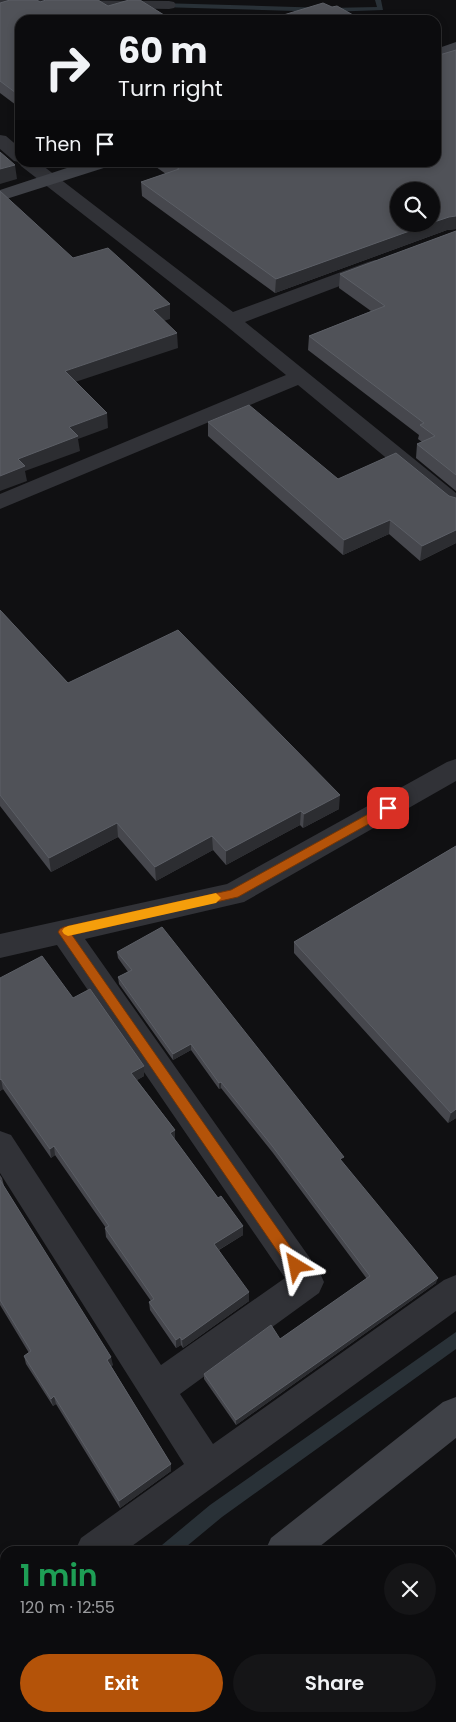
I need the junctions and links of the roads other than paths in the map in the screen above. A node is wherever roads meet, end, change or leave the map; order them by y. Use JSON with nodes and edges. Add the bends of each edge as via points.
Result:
{"nodes":[{"id":1,"x":2,"y":2,"type":"edge"},
{"id":2,"x":29,"y":2,"type":"junction"},
{"id":3,"x":136,"y":4,"type":"junction"},
{"id":4,"x":169,"y":5,"type":"dead end"},
{"id":5,"x":48,"y":15,"type":"edge"},
{"id":6,"x":153,"y":15,"type":"edge"},
{"id":7,"x":456,"y":47,"type":"edge"},
{"id":8,"x":441,"y":52,"type":"edge"},
{"id":9,"x":0,"y":140,"type":"edge"},
{"id":10,"x":15,"y":153,"type":"edge"},
{"id":11,"x":33,"y":167,"type":"edge"},
{"id":12,"x":89,"y":167,"type":"edge"},
{"id":13,"x":49,"y":180,"type":"junction"},
{"id":14,"x":0,"y":196,"type":"edge"},
{"id":15,"x":389,"y":260,"type":"edge"},
{"id":16,"x":231,"y":320,"type":"junction"},
{"id":17,"x":300,"y":377,"type":"junction"},
{"id":18,"x":447,"y":485,"type":"edge"},
{"id":19,"x":0,"y":502,"type":"edge"},
{"id":20,"x":456,"y":504,"type":"edge"},
{"id":21,"x":456,"y":769,"type":"edge"},
{"id":22,"x":64,"y":932,"type":"junction"},
{"id":23,"x":0,"y":946,"type":"edge"},
{"id":24,"x":0,"y":1145,"type":"edge"},
{"id":25,"x":456,"y":1291,"type":"edge"},
{"id":26,"x":157,"y":1389,"type":"junction"},
{"id":27,"x":456,"y":1415,"type":"edge"},
{"id":28,"x":209,"y":1470,"type":"junction"},
{"id":29,"x":101,"y":1546,"type":"edge"},
{"id":30,"x":290,"y":1546,"type":"edge"}],
"edges":[{"from":1,"to":2,"type":"street"},
{"from":2,"to":3,"type":"street"},
{"from":2,"to":5,"type":"street"},
{"from":3,"to":4,"type":"street"},
{"from":3,"to":6,"type":"street"},
{"from":7,"to":8,"type":"street"},
{"from":9,"to":10,"type":"street"},
{"from":11,"to":13,"type":"street"},
{"from":12,"to":13,"type":"street"},
{"from":13,"to":14,"type":"street"},
{"from":13,"to":16,"type":"street"},
{"from":15,"to":16,"type":"street"},
{"from":16,"to":17,"type":"street"},
{"from":17,"to":18,"type":"street"},
{"from":17,"to":19,"type":"street"},
{"from":18,"to":20,"type":"street"},
{"from":21,"to":22,"type":"street","via":[[234,894]]},
{"from":22,"to":23,"type":"street"},
{"from":22,"to":26,"type":"street","via":[[307,1282]]},
{"from":24,"to":26,"type":"street"},
{"from":25,"to":28,"type":"street"},
{"from":26,"to":28,"type":"street"},
{"from":27,"to":30,"type":"street"},
{"from":28,"to":29,"type":"street"}]}
